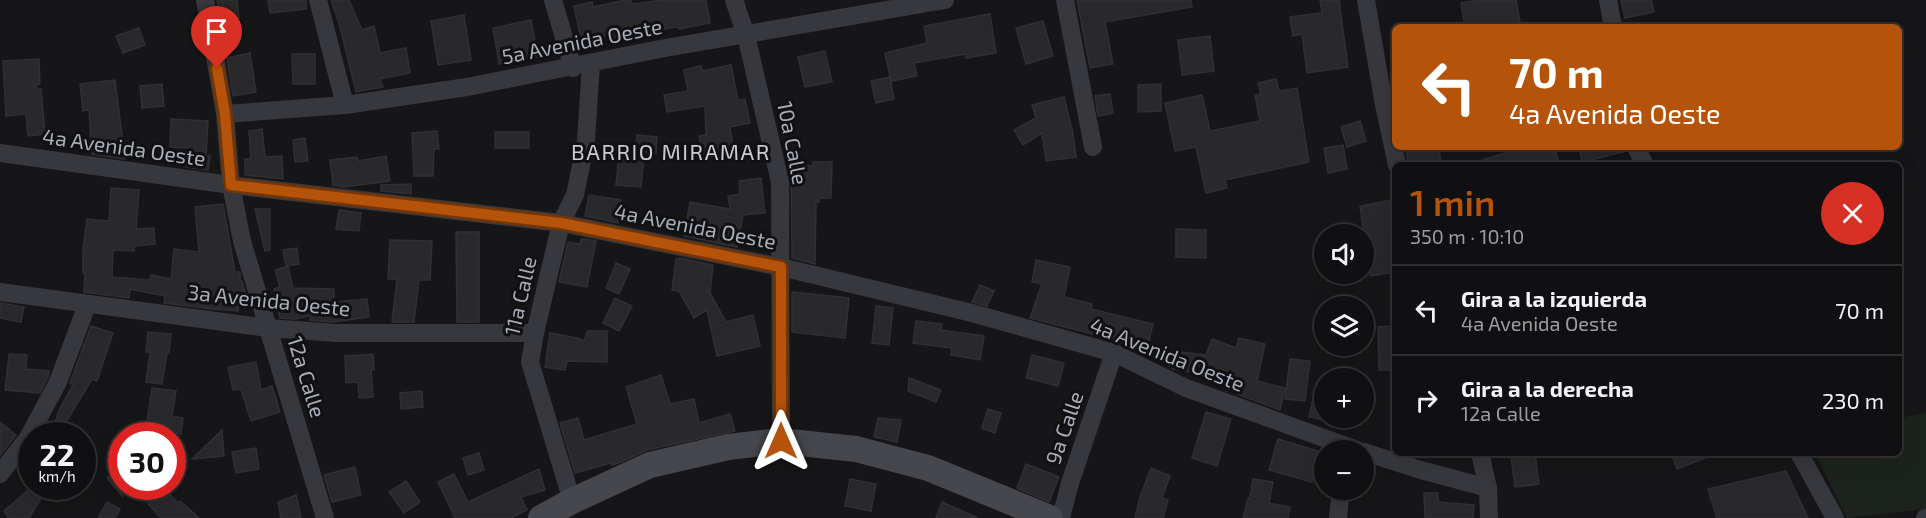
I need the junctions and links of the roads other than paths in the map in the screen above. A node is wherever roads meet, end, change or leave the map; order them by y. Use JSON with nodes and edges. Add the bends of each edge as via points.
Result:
{"nodes":[{"id":1,"x":205,"y":0,"type":"edge"},
{"id":2,"x":318,"y":0,"type":"edge"},
{"id":3,"x":553,"y":0,"type":"edge"},
{"id":4,"x":734,"y":0,"type":"edge"},
{"id":5,"x":945,"y":0,"type":"edge"},
{"id":6,"x":1065,"y":0,"type":"edge"},
{"id":7,"x":1366,"y":0,"type":"edge"},
{"id":8,"x":1608,"y":0,"type":"edge"},
{"id":9,"x":1612,"y":24,"type":"edge"},
{"id":10,"x":746,"y":35,"type":"junction"},
{"id":11,"x":591,"y":64,"type":"junction"},
{"id":12,"x":573,"y":68,"type":"junction"},
{"id":13,"x":345,"y":105,"type":"junction"},
{"id":14,"x":225,"y":114,"type":"junction"},
{"id":15,"x":1392,"y":142,"type":"edge"},
{"id":16,"x":1094,"y":147,"type":"dead end"},
{"id":17,"x":0,"y":153,"type":"edge"},
{"id":18,"x":231,"y":185,"type":"junction"},
{"id":19,"x":561,"y":223,"type":"junction"},
{"id":20,"x":781,"y":267,"type":"junction"},
{"id":21,"x":0,"y":292,"type":"edge"},
{"id":22,"x":87,"y":304,"type":"junction"},
{"id":23,"x":268,"y":328,"type":"junction"},
{"id":24,"x":535,"y":333,"type":"junction"},
{"id":25,"x":1114,"y":353,"type":"junction"},
{"id":26,"x":1324,"y":440,"type":"edge"},
{"id":27,"x":781,"y":441,"type":"junction"},
{"id":28,"x":1374,"y":455,"type":"edge"},
{"id":29,"x":1481,"y":456,"type":"edge"},
{"id":30,"x":1801,"y":456,"type":"edge"},
{"id":31,"x":0,"y":474,"type":"edge"},
{"id":32,"x":1488,"y":488,"type":"junction"},
{"id":33,"x":1340,"y":500,"type":"edge"},
{"id":34,"x":572,"y":501,"type":"junction"},
{"id":35,"x":325,"y":518,"type":"edge"},
{"id":36,"x":541,"y":518,"type":"edge"},
{"id":37,"x":1050,"y":518,"type":"edge"},
{"id":38,"x":1061,"y":518,"type":"edge"},
{"id":39,"x":1338,"y":518,"type":"edge"},
{"id":40,"x":1489,"y":518,"type":"edge"},
{"id":41,"x":1836,"y":518,"type":"edge"}],
"edges":[{"from":1,"to":14,"type":"street","name":"12a Calle"},
{"from":2,"to":13,"type":"street"},
{"from":3,"to":12,"type":"street"},
{"from":4,"to":10,"type":"street","name":"10a Calle"},
{"from":5,"to":10,"type":"street","name":"5a Avenida Oeste"},
{"from":6,"to":16,"type":"street"},
{"from":7,"to":15,"type":"street"},
{"from":8,"to":9,"type":"street"},
{"from":10,"to":11,"type":"street","name":"5a Avenida Oeste"},
{"from":10,"to":20,"type":"street","name":"10a Calle","via":[[780,182]]},
{"from":11,"to":12,"type":"street","name":"5a Avenida Oeste"},
{"from":11,"to":19,"type":"street","name":"11a Calle","via":[[586,141],[575,195]]},
{"from":12,"to":13,"type":"street","name":"5a Avenida Oeste"},
{"from":13,"to":14,"type":"street","name":"5a Avenida Oeste"},
{"from":14,"to":18,"type":"street","name":"12a Calle"},
{"from":17,"to":18,"type":"street","name":"4a Avenida Oeste"},
{"from":18,"to":19,"type":"street","name":"4a Avenida Oeste"},
{"from":18,"to":23,"type":"street","name":"12a Calle","via":[[242,241]]},
{"from":19,"to":20,"type":"street","name":"4a Avenida Oeste"},
{"from":19,"to":24,"type":"street","name":"11a Calle"},
{"from":20,"to":25,"type":"street","name":"4a Avenida Oeste","via":[[972,313]]},
{"from":20,"to":27,"type":"street","name":"10a Calle"},
{"from":21,"to":22,"type":"street","name":"3a Avenida Oeste"},
{"from":22,"to":23,"type":"street","name":"3a Avenida Oeste"},
{"from":22,"to":31,"type":"street","via":[[58,382],[28,438]]},
{"from":23,"to":24,"type":"street","name":"3a Avenida Oeste","via":[[336,333]]},
{"from":23,"to":35,"type":"street","name":"12a Calle"},
{"from":24,"to":34,"type":"street","name":"11a Calle","via":[[530,362]]},
{"from":25,"to":26,"type":"street","name":"4a Avenida Oeste","via":[[1186,388]]},
{"from":25,"to":38,"type":"street","name":"9a Calle"},
{"from":27,"to":34,"type":"street","via":[[728,447],[650,465]]},
{"from":27,"to":37,"type":"street","via":[[856,449],[928,468]]},
{"from":28,"to":32,"type":"street"},
{"from":29,"to":32,"type":"street"},
{"from":30,"to":41,"type":"street"},
{"from":32,"to":40,"type":"street"},
{"from":33,"to":39,"type":"street"},
{"from":34,"to":36,"type":"street"}]}
